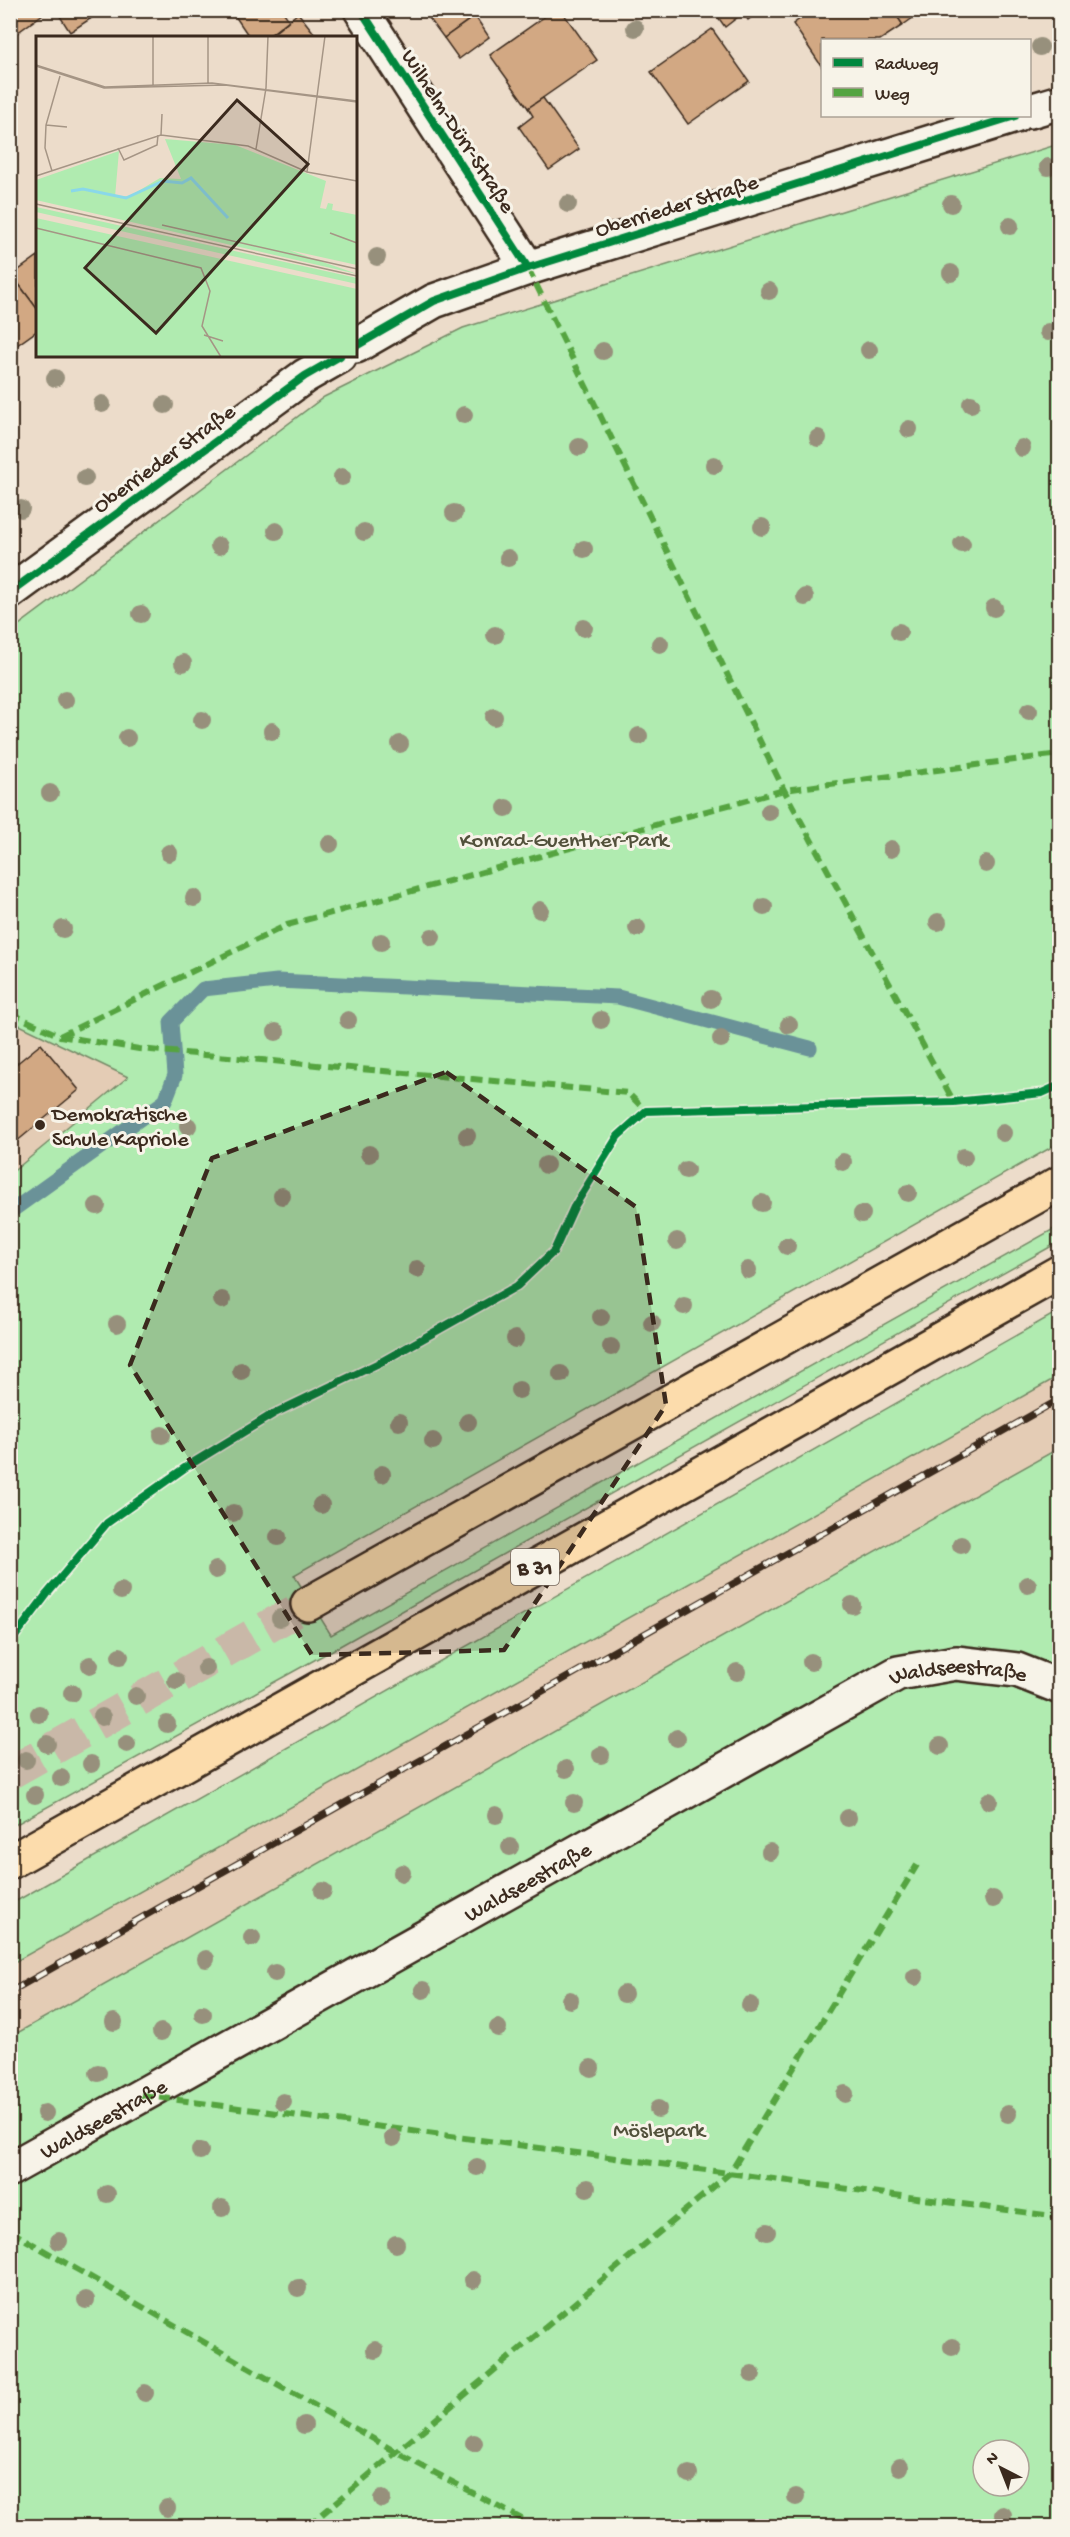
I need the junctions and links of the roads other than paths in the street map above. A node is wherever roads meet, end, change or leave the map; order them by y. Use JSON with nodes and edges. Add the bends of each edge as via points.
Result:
{"nodes":[{"id":1,"x":361,"y":10,"type":"edge"},
{"id":2,"x":1059,"y":102,"type":"edge"},
{"id":3,"x":1031,"y":110,"type":"edge"},
{"id":4,"x":1013,"y":117,"type":"edge"},
{"id":5,"x":528,"y":268,"type":"junction"},
{"id":6,"x":357,"y":345,"type":"edge"},
{"id":7,"x":338,"y":357,"type":"edge"},
{"id":8,"x":10,"y":592,"type":"edge"},
{"id":9,"x":1059,"y":1183,"type":"edge"},
{"id":10,"x":1059,"y":1272,"type":"edge"},
{"id":11,"x":308,"y":1604,"type":"tunnel mouth"},
{"id":12,"x":1059,"y":1688,"type":"edge"},
{"id":13,"x":10,"y":1862,"type":"edge"},
{"id":14,"x":10,"y":2169,"type":"edge"}],
"edges":[{"from":1,"to":5,"type":"street","name":"Wilhelm-Dürr-Straße"},
{"from":2,"to":3,"type":"street"},
{"from":4,"to":5,"type":"street","name":"Oberrieder Straße"},
{"from":5,"to":6,"type":"street","name":"Oberrieder Straße","via":[[434,302]]},
{"from":7,"to":8,"type":"street","name":"Oberrieder Straße","via":[[305,376]]},
{"from":9,"to":11,"type":"highway"},
{"from":10,"to":13,"type":"highway","number":"B 31"},
{"from":12,"to":14,"type":"street","name":"Waldseestraße","via":[[1017,1670],[956,1663],[898,1673]]}]}
